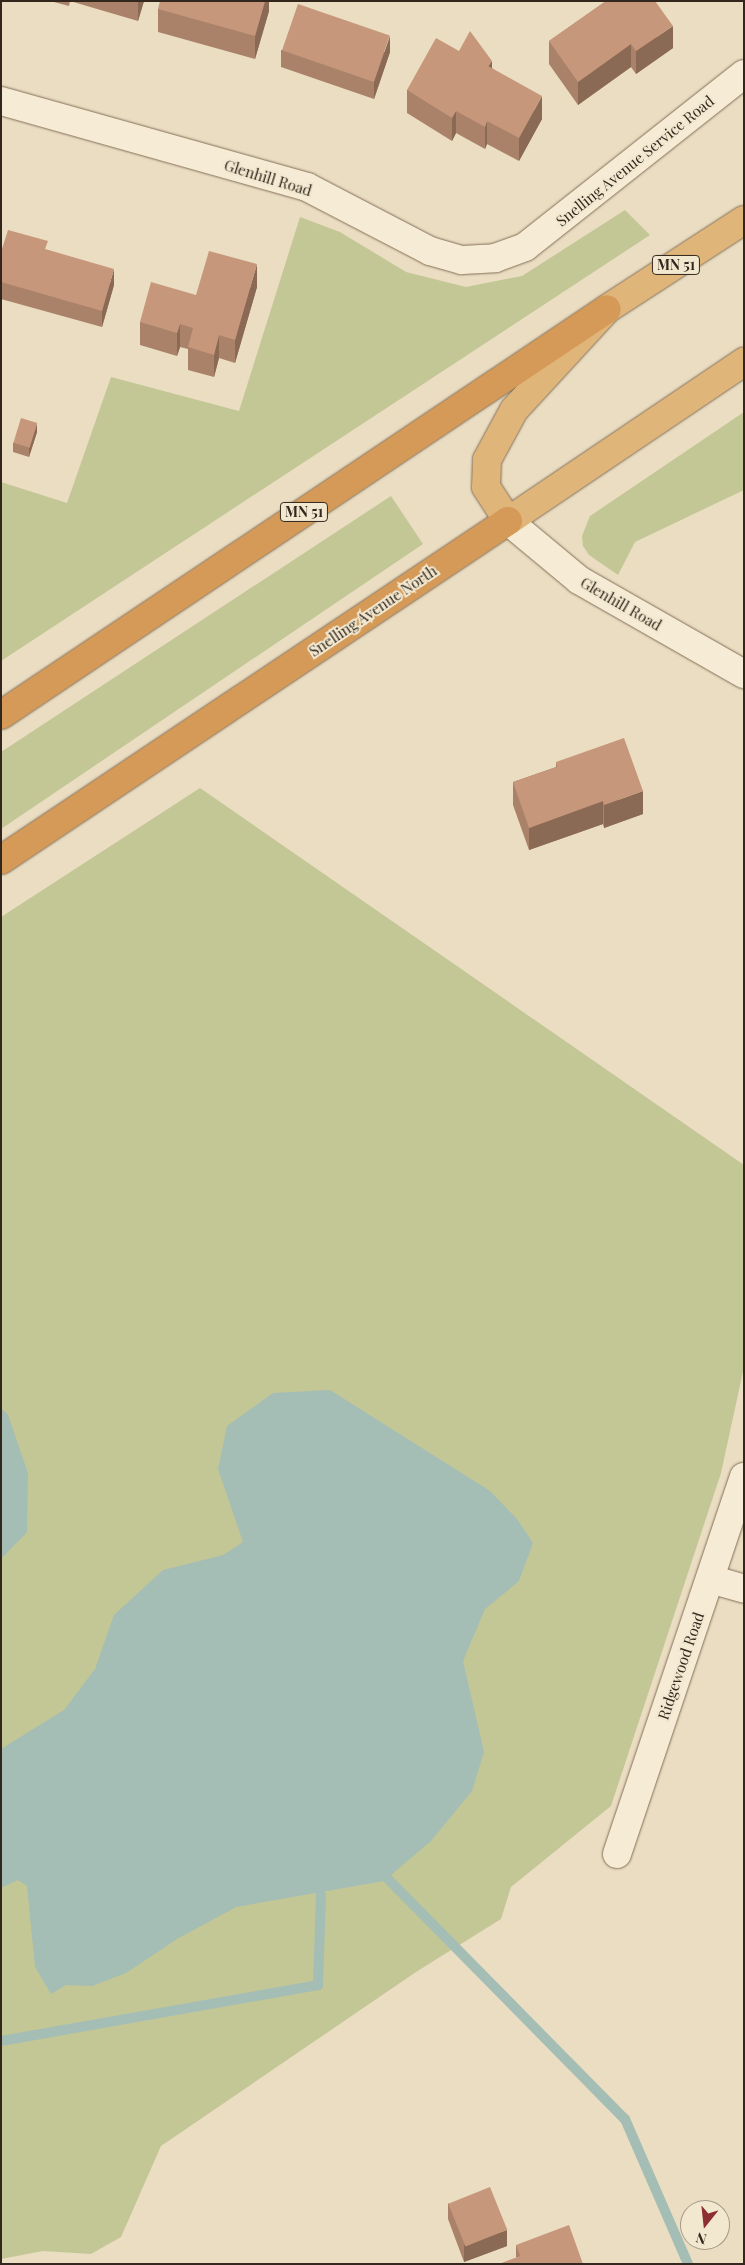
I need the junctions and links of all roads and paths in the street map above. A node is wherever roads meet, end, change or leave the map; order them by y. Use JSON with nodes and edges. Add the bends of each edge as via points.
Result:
{"nodes":[{"id":1,"x":744,"y":74,"type":"edge"},
{"id":2,"x":1,"y":101,"type":"edge"},
{"id":3,"x":744,"y":220,"type":"edge"},
{"id":4,"x":525,"y":248,"type":"joint"},
{"id":5,"x":608,"y":309,"type":"junction"},
{"id":6,"x":744,"y":362,"type":"edge"},
{"id":7,"x":508,"y":521,"type":"junction"},
{"id":8,"x":744,"y":674,"type":"edge"},
{"id":9,"x":1,"y":715,"type":"edge"},
{"id":10,"x":1,"y":860,"type":"edge"},
{"id":11,"x":744,"y":1477,"type":"edge"},
{"id":12,"x":710,"y":1579,"type":"junction"},
{"id":13,"x":744,"y":1589,"type":"edge"},
{"id":14,"x":617,"y":1854,"type":"dead end"}],
"edges":[{"from":1,"to":4,"type":"street","name":"Snelling Avenue Service Road"},
{"from":2,"to":4,"type":"street","name":"Glenhill Road","via":[[307,187],[430,251],[462,260],[495,258]]},
{"from":3,"to":5,"type":"highway","number":"MN 51"},
{"from":5,"to":7,"type":"highway","via":[[514,410],[487,460],[486,487]]},
{"from":5,"to":9,"type":"highway","number":"MN 51"},
{"from":6,"to":7,"type":"highway","name":"Snelling Avenue North"},
{"from":7,"to":8,"type":"street","name":"Glenhill Road","via":[[579,580]]},
{"from":7,"to":10,"type":"highway","name":"Snelling Avenue North"},
{"from":11,"to":12,"type":"street","name":"Ridgewood Road"},
{"from":12,"to":13,"type":"street"},
{"from":12,"to":14,"type":"street","name":"Ridgewood Road"}]}
